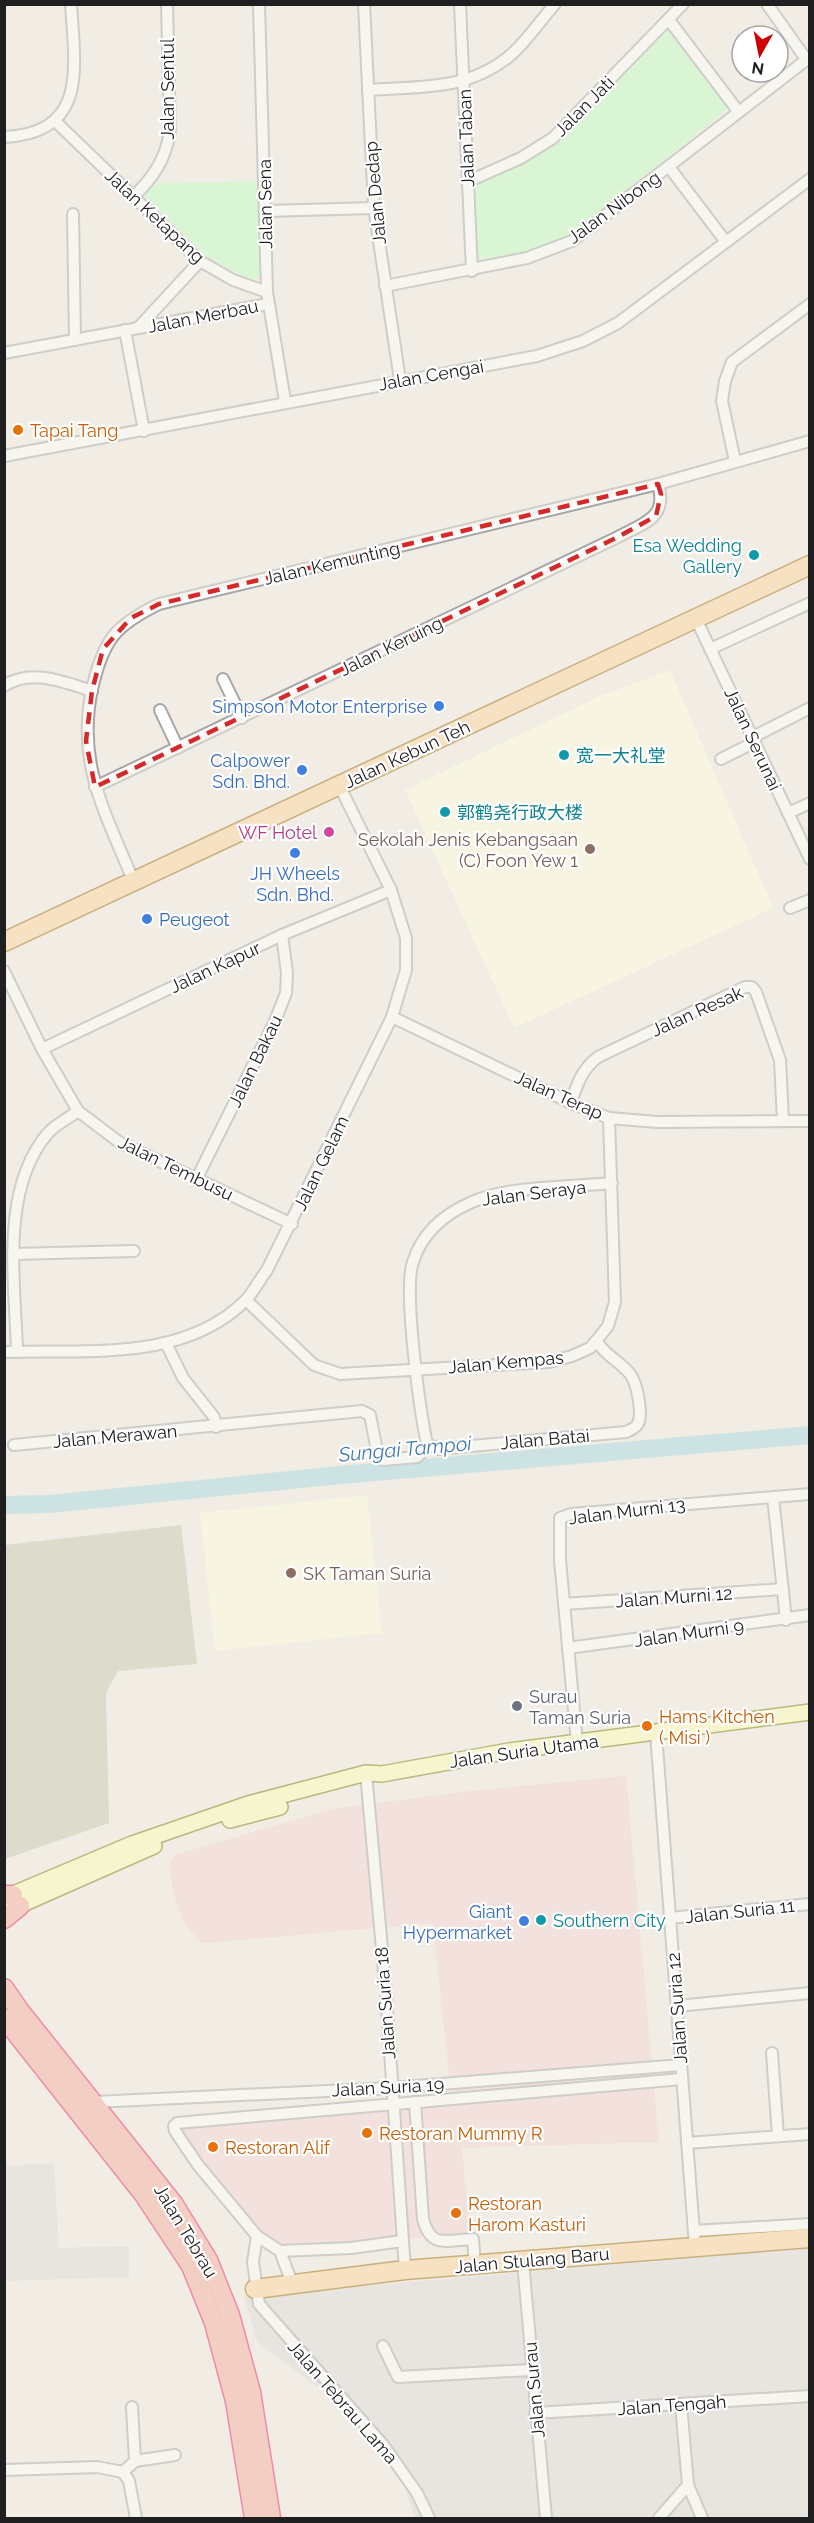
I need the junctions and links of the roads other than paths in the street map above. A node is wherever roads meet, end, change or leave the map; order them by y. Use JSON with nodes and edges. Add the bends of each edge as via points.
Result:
{"nodes":[{"id":1,"x":71,"y":4,"type":"edge"},
{"id":2,"x":167,"y":4,"type":"edge"},
{"id":3,"x":259,"y":4,"type":"edge"},
{"id":4,"x":364,"y":4,"type":"edge"},
{"id":5,"x":460,"y":4,"type":"edge"},
{"id":6,"x":555,"y":4,"type":"edge"},
{"id":7,"x":683,"y":4,"type":"edge"},
{"id":8,"x":767,"y":4,"type":"edge"},
{"id":9,"x":669,"y":20,"type":"junction"},
{"id":10,"x":808,"y":58,"type":"edge"},
{"id":11,"x":464,"y":82,"type":"junction"},
{"id":12,"x":368,"y":90,"type":"junction"},
{"id":13,"x":738,"y":111,"type":"junction"},
{"id":14,"x":56,"y":122,"type":"junction"},
{"id":15,"x":4,"y":138,"type":"edge"},
{"id":16,"x":669,"y":167,"type":"junction"},
{"id":17,"x":810,"y":179,"type":"edge"},
{"id":18,"x":467,"y":182,"type":"junction"},
{"id":19,"x":133,"y":197,"type":"junction"},
{"id":20,"x":374,"y":208,"type":"junction"},
{"id":21,"x":266,"y":211,"type":"junction"},
{"id":22,"x":73,"y":214,"type":"dead end"},
{"id":23,"x":726,"y":242,"type":"junction"},
{"id":24,"x":200,"y":261,"type":"junction"},
{"id":25,"x":472,"y":271,"type":"junction"},
{"id":26,"x":385,"y":286,"type":"junction"},
{"id":27,"x":267,"y":292,"type":"junction"},
{"id":28,"x":268,"y":304,"type":"junction"},
{"id":29,"x":810,"y":304,"type":"edge"},
{"id":30,"x":138,"y":328,"type":"junction"},
{"id":31,"x":125,"y":330,"type":"junction"},
{"id":32,"x":75,"y":340,"type":"junction"},
{"id":33,"x":4,"y":353,"type":"edge"},
{"id":34,"x":400,"y":381,"type":"junction"},
{"id":35,"x":285,"y":401,"type":"junction"},
{"id":36,"x":144,"y":431,"type":"junction"},
{"id":37,"x":810,"y":441,"type":"edge"},
{"id":38,"x":4,"y":456,"type":"edge"},
{"id":39,"x":735,"y":461,"type":"junction"},
{"id":40,"x":658,"y":484,"type":"junction"},
{"id":41,"x":810,"y":565,"type":"edge"},
{"id":42,"x":810,"y":603,"type":"edge"},
{"id":43,"x":696,"y":619,"type":"junction"},
{"id":44,"x":710,"y":649,"type":"junction"},
{"id":45,"x":223,"y":679,"type":"dead end"},
{"id":46,"x":4,"y":686,"type":"edge"},
{"id":47,"x":92,"y":691,"type":"junction"},
{"id":48,"x":810,"y":708,"type":"edge"},
{"id":49,"x":160,"y":710,"type":"dead end"},
{"id":50,"x":242,"y":718,"type":"junction"},
{"id":51,"x":754,"y":739,"type":"junction"},
{"id":52,"x":177,"y":748,"type":"junction"},
{"id":53,"x":721,"y":759,"type":"dead end"},
{"id":54,"x":339,"y":785,"type":"junction"},
{"id":55,"x":94,"y":787,"type":"junction"},
{"id":56,"x":810,"y":803,"type":"edge"},
{"id":57,"x":788,"y":813,"type":"junction"},
{"id":58,"x":810,"y":859,"type":"edge"},
{"id":59,"x":133,"y":880,"type":"junction"},
{"id":60,"x":391,"y":890,"type":"junction"},
{"id":61,"x":810,"y":900,"type":"edge"},
{"id":62,"x":789,"y":908,"type":"dead end"},
{"id":63,"x":282,"y":935,"type":"junction"},
{"id":64,"x":4,"y":942,"type":"edge"},
{"id":65,"x":4,"y":971,"type":"edge"},
{"id":66,"x":392,"y":1017,"type":"junction"},
{"id":67,"x":42,"y":1049,"type":"junction"},
{"id":68,"x":571,"y":1103,"type":"junction"},
{"id":69,"x":78,"y":1111,"type":"junction"},
{"id":70,"x":609,"y":1118,"type":"junction"},
{"id":71,"x":783,"y":1121,"type":"junction"},
{"id":72,"x":810,"y":1121,"type":"edge"},
{"id":73,"x":196,"y":1180,"type":"junction"},
{"id":74,"x":612,"y":1184,"type":"junction"},
{"id":75,"x":292,"y":1224,"type":"junction"},
{"id":76,"x":134,"y":1251,"type":"dead end"},
{"id":77,"x":14,"y":1254,"type":"junction"},
{"id":78,"x":246,"y":1300,"type":"junction"},
{"id":79,"x":596,"y":1341,"type":"junction"},
{"id":80,"x":166,"y":1343,"type":"junction"},
{"id":81,"x":17,"y":1351,"type":"junction"},
{"id":82,"x":4,"y":1352,"type":"edge"},
{"id":83,"x":417,"y":1369,"type":"junction"},
{"id":84,"x":216,"y":1427,"type":"junction"},
{"id":85,"x":14,"y":1445,"type":"dead end"},
{"id":86,"x":421,"y":1453,"type":"dead end"},
{"id":87,"x":810,"y":1494,"type":"edge"},
{"id":88,"x":772,"y":1497,"type":"junction"},
{"id":89,"x":783,"y":1590,"type":"junction"},
{"id":90,"x":564,"y":1604,"type":"junction"},
{"id":91,"x":810,"y":1615,"type":"edge"},
{"id":92,"x":786,"y":1620,"type":"junction"},
{"id":93,"x":568,"y":1648,"type":"junction"},
{"id":94,"x":810,"y":1712,"type":"edge"},
{"id":95,"x":656,"y":1733,"type":"junction"},
{"id":96,"x":577,"y":1743,"type":"junction"},
{"id":97,"x":367,"y":1777,"type":"junction"},
{"id":98,"x":9,"y":1901,"type":"edge"},
{"id":99,"x":810,"y":1904,"type":"edge"},
{"id":100,"x":670,"y":1917,"type":"junction"},
{"id":101,"x":4,"y":1919,"type":"edge"},
{"id":102,"x":4,"y":1988,"type":"edge"},
{"id":103,"x":810,"y":1993,"type":"edge"},
{"id":104,"x":677,"y":2006,"type":"junction"},
{"id":105,"x":4,"y":2018,"type":"edge"},
{"id":106,"x":772,"y":2053,"type":"dead end"},
{"id":107,"x":681,"y":2065,"type":"junction"},
{"id":108,"x":682,"y":2079,"type":"junction"},
{"id":109,"x":391,"y":2088,"type":"junction"},
{"id":110,"x":94,"y":2102,"type":"junction"},
{"id":111,"x":415,"y":2102,"type":"junction"},
{"id":112,"x":392,"y":2104,"type":"junction"},
{"id":113,"x":810,"y":2134,"type":"edge"},
{"id":114,"x":778,"y":2136,"type":"junction"},
{"id":115,"x":687,"y":2143,"type":"junction"},
{"id":116,"x":396,"y":2154,"type":"junction"},
{"id":117,"x":418,"y":2154,"type":"junction"},
{"id":118,"x":810,"y":2224,"type":"edge"},
{"id":119,"x":257,"y":2236,"type":"junction"},
{"id":120,"x":810,"y":2238,"type":"edge"},
{"id":121,"x":695,"y":2239,"type":"junction"},
{"id":122,"x":402,"y":2241,"type":"junction"},
{"id":123,"x":280,"y":2251,"type":"junction"},
{"id":124,"x":523,"y":2262,"type":"junction"},
{"id":125,"x":475,"y":2266,"type":"junction"},
{"id":126,"x":405,"y":2270,"type":"junction"},
{"id":127,"x":292,"y":2283,"type":"junction"},
{"id":128,"x":255,"y":2289,"type":"junction"},
{"id":129,"x":383,"y":2346,"type":"dead end"},
{"id":130,"x":531,"y":2370,"type":"junction"},
{"id":131,"x":810,"y":2396,"type":"edge"},
{"id":132,"x":681,"y":2404,"type":"junction"},
{"id":133,"x":132,"y":2407,"type":"dead end"},
{"id":134,"x":535,"y":2413,"type":"junction"},
{"id":135,"x":175,"y":2455,"type":"dead end"},
{"id":136,"x":135,"y":2461,"type":"junction"},
{"id":137,"x":4,"y":2470,"type":"edge"},
{"id":138,"x":123,"y":2472,"type":"junction"},
{"id":139,"x":688,"y":2485,"type":"junction"},
{"id":140,"x":136,"y":2518,"type":"edge"},
{"id":141,"x":254,"y":2518,"type":"edge"},
{"id":142,"x":271,"y":2518,"type":"edge"},
{"id":143,"x":429,"y":2518,"type":"edge"},
{"id":144,"x":546,"y":2518,"type":"edge"},
{"id":145,"x":659,"y":2518,"type":"edge"},
{"id":146,"x":702,"y":2518,"type":"edge"}],
"edges":[{"from":1,"to":14,"type":"street","via":[[73,72],[64,113]]},
{"from":2,"to":19,"type":"street","name":"Jalan Sentul","via":[[170,131],[167,148],[150,180]]},
{"from":3,"to":21,"type":"street","name":"Jalan Sena"},
{"from":4,"to":12,"type":"street","name":"Jalan Dedap"},
{"from":5,"to":11,"type":"street","name":"Jalan Taban"},
{"from":6,"to":11,"type":"street","via":[[515,51],[482,75]]},
{"from":7,"to":9,"type":"street","name":"Jalan Jati"},
{"from":8,"to":10,"type":"street"},
{"from":9,"to":13,"type":"street"},
{"from":9,"to":18,"type":"street","name":"Jalan Jati","via":[[553,138],[521,158]]},
{"from":10,"to":13,"type":"street","name":"Jalan Nibong"},
{"from":11,"to":12,"type":"street"},
{"from":11,"to":18,"type":"street","name":"Jalan Taban"},
{"from":12,"to":20,"type":"street","name":"Jalan Dedap"},
{"from":13,"to":16,"type":"street","name":"Jalan Nibong"},
{"from":14,"to":15,"type":"street","via":[[41,132]]},
{"from":14,"to":19,"type":"street","name":"Jalan Ketapang"},
{"from":16,"to":23,"type":"street"},
{"from":16,"to":25,"type":"street","name":"Jalan Nibong","via":[[572,241],[527,258]]},
{"from":17,"to":23,"type":"street","name":"Jalan Cengai"},
{"from":18,"to":25,"type":"street","name":"Jalan Taban"},
{"from":19,"to":24,"type":"street","name":"Jalan Ketapang"},
{"from":20,"to":21,"type":"street"},
{"from":20,"to":26,"type":"street","name":"Jalan Dedap"},
{"from":21,"to":27,"type":"street","name":"Jalan Sena"},
{"from":22,"to":32,"type":"street"},
{"from":23,"to":34,"type":"street","name":"Jalan Cengai","via":[[618,323],[583,341],[537,356]]},
{"from":24,"to":27,"type":"street","name":"Jalan Ketapang","via":[[233,280]]},
{"from":24,"to":30,"type":"street","name":"Jalan Merbau"},
{"from":25,"to":26,"type":"street","name":"Jalan Nibong"},
{"from":26,"to":34,"type":"street","name":"Jalan Dedap"},
{"from":27,"to":28,"type":"street","name":"Jalan Sena"},
{"from":28,"to":30,"type":"street","name":"Jalan Merbau"},
{"from":28,"to":35,"type":"street","name":"Jalan Sena"},
{"from":29,"to":39,"type":"street","via":[[732,362],[724,381],[722,401]]},
{"from":30,"to":31,"type":"street","name":"Jalan Merbau"},
{"from":31,"to":32,"type":"street","name":"Jalan Merbau"},
{"from":31,"to":36,"type":"street"},
{"from":32,"to":33,"type":"street","name":"Jalan Merbau"},
{"from":34,"to":35,"type":"street","name":"Jalan Cengai"},
{"from":35,"to":36,"type":"street","name":"Jalan Cengai"},
{"from":36,"to":38,"type":"street","name":"Jalan Cengai"},
{"from":37,"to":39,"type":"street","name":"Jalan Kemunting"},
{"from":39,"to":40,"type":"street","name":"Jalan Kemunting"},
{"from":40,"to":47,"type":"street","name":"Jalan Kemunting","via":[[159,604],[130,618],[111,636],[103,649]]},
{"from":40,"to":50,"type":"street","name":"Jalan Keruing","via":[[661,503],[656,516]]},
{"from":41,"to":43,"type":"main road","name":"Jalan Kebun Teh"},
{"from":42,"to":44,"type":"street"},
{"from":43,"to":44,"type":"street","name":"Jalan Serunai"},
{"from":43,"to":54,"type":"main road","name":"Jalan Kebun Teh"},
{"from":44,"to":51,"type":"street","name":"Jalan Serunai"},
{"from":45,"to":50,"type":"street"},
{"from":46,"to":47,"type":"street","via":[[32,677]]},
{"from":47,"to":55,"type":"street","name":"Jalan Kemunting","via":[[86,741]]},
{"from":48,"to":51,"type":"street"},
{"from":49,"to":52,"type":"street"},
{"from":50,"to":52,"type":"street","name":"Jalan Keruing"},
{"from":51,"to":53,"type":"street"},
{"from":51,"to":57,"type":"street","name":"Jalan Serunai"},
{"from":52,"to":55,"type":"street","name":"Jalan Keruing"},
{"from":54,"to":59,"type":"main road","name":"Jalan Kebun Teh"},
{"from":54,"to":60,"type":"street","name":"Jalan Gelam"},
{"from":55,"to":59,"type":"street","name":"Jalan Kemunting"},
{"from":56,"to":57,"type":"street"},
{"from":57,"to":58,"type":"street","name":"Jalan Serunai"},
{"from":59,"to":64,"type":"main road","name":"Jalan Kebun Teh"},
{"from":60,"to":63,"type":"street","name":"Jalan Kapur"},
{"from":60,"to":66,"type":"street","name":"Jalan Gelam","via":[[406,938],[406,970]]},
{"from":61,"to":62,"type":"street"},
{"from":63,"to":67,"type":"street","name":"Jalan Kapur"},
{"from":63,"to":73,"type":"street","name":"Jalan Bakau","via":[[286,993]]},
{"from":65,"to":67,"type":"street","name":"Jalan Tembusu"},
{"from":66,"to":68,"type":"street","name":"Jalan Terap"},
{"from":66,"to":75,"type":"street","name":"Jalan Gelam"},
{"from":67,"to":69,"type":"street","name":"Jalan Tembusu"},
{"from":68,"to":70,"type":"street","name":"Jalan Terap"},
{"from":68,"to":71,"type":"street","name":"Jalan Resak","via":[[580,1076],[598,1057],[752,987],[780,1060]]},
{"from":69,"to":73,"type":"street","name":"Jalan Tembusu","via":[[119,1142]]},
{"from":69,"to":77,"type":"street","via":[[50,1131],[16,1193]]},
{"from":70,"to":71,"type":"street","name":"Jalan Terap","via":[[657,1122]]},
{"from":70,"to":74,"type":"street","name":"Jalan Kempas"},
{"from":71,"to":72,"type":"street","name":"Jalan Terap"},
{"from":73,"to":75,"type":"street","name":"Jalan Tembusu"},
{"from":74,"to":79,"type":"street","name":"Jalan Kempas","via":[[615,1302],[608,1326]]},
{"from":74,"to":83,"type":"street","name":"Jalan Seraya","via":[[497,1194],[472,1201],[441,1219],[423,1240],[412,1263]]},
{"from":75,"to":78,"type":"street","name":"Jalan Gelam"},
{"from":76,"to":77,"type":"street"},
{"from":77,"to":81,"type":"street"},
{"from":78,"to":80,"type":"street","name":"Jalan Gelam","via":[[198,1331]]},
{"from":78,"to":83,"type":"street","name":"Jalan Kempas","via":[[314,1365],[340,1374]]},
{"from":79,"to":83,"type":"street","name":"Jalan Kempas","via":[[590,1348],[549,1362]]},
{"from":79,"to":83,"type":"street","name":"Jalan Batai","via":[[606,1355],[631,1374],[639,1421],[626,1432],[432,1448],[425,1436]]},
{"from":80,"to":81,"type":"street","name":"Jalan Gelam","via":[[106,1351]]},
{"from":80,"to":84,"type":"street","via":[[183,1378],[214,1417]]},
{"from":81,"to":82,"type":"street","name":"Jalan Gelam"},
{"from":84,"to":85,"type":"street","name":"Jalan Merawan"},
{"from":84,"to":86,"type":"street","name":"Jalan Merawan","via":[[362,1411],[370,1415],[378,1456],[383,1460],[417,1457]]},
{"from":87,"to":88,"type":"street","name":"Jalan Murni 13"},
{"from":88,"to":89,"type":"street"},
{"from":88,"to":90,"type":"street","name":"Jalan Murni 13","via":[[561,1518]]},
{"from":89,"to":90,"type":"street","name":"Jalan Murni 12"},
{"from":89,"to":92,"type":"street"},
{"from":90,"to":93,"type":"street","name":"Jalan Murni 13"},
{"from":91,"to":92,"type":"street","name":"Jalan Murni 9"},
{"from":92,"to":93,"type":"street","name":"Jalan Murni 9"},
{"from":93,"to":96,"type":"street","name":"Jalan Murni 13"},
{"from":94,"to":95,"type":"main road","name":"Jalan Suria Utama"},
{"from":95,"to":96,"type":"main road","name":"Jalan Suria Utama"},
{"from":95,"to":100,"type":"street","name":"Jalan Suria 12"},
{"from":96,"to":97,"type":"main road","name":"Jalan Suria Utama"},
{"from":97,"to":98,"type":"main road","name":"Jalan Suria Utama","via":[[186,1832]]},
{"from":97,"to":109,"type":"street","name":"Jalan Suria 18"},
{"from":98,"to":101,"type":"highway"},
{"from":99,"to":100,"type":"street","name":"Jalan Suria 11"},
{"from":100,"to":104,"type":"street","name":"Jalan Suria 12"},
{"from":102,"to":110,"type":"highway","name":"Jalan Tebrau"},
{"from":103,"to":104,"type":"street"},
{"from":104,"to":107,"type":"street","name":"Jalan Suria 12"},
{"from":105,"to":141,"type":"highway","name":"Jalan Tebrau","via":[[144,2195],[191,2266],[214,2323],[235,2401]]},
{"from":106,"to":114,"type":"street"},
{"from":107,"to":108,"type":"street","name":"Jalan Suria 12"},
{"from":107,"to":109,"type":"street","name":"Jalan Suria 19"},
{"from":108,"to":111,"type":"street"},
{"from":108,"to":115,"type":"street","name":"Jalan Suria 12"},
{"from":109,"to":110,"type":"street","name":"Jalan Suria 19"},
{"from":109,"to":112,"type":"street","name":"Jalan Suria 18"},
{"from":110,"to":142,"type":"highway","name":"Jalan Tebrau","via":[[174,2203],[208,2260],[230,2315],[251,2392]]},
{"from":111,"to":112,"type":"street"},
{"from":111,"to":117,"type":"street"},
{"from":112,"to":116,"type":"street","name":"Jalan Suria 18"},
{"from":112,"to":119,"type":"street","via":[[177,2123],[175,2131],[198,2165]]},
{"from":113,"to":114,"type":"street"},
{"from":114,"to":115,"type":"street"},
{"from":115,"to":121,"type":"street","name":"Jalan Suria 12"},
{"from":116,"to":117,"type":"street"},
{"from":116,"to":122,"type":"street","name":"Jalan Suria 18"},
{"from":117,"to":125,"type":"street","via":[[427,2234],[435,2240],[473,2239]]},
{"from":118,"to":121,"type":"street"},
{"from":119,"to":123,"type":"street"},
{"from":119,"to":128,"type":"street","via":[[253,2262]]},
{"from":120,"to":121,"type":"main road","name":"Jalan Stulang Baru"},
{"from":121,"to":124,"type":"main road","name":"Jalan Stulang Baru"},
{"from":122,"to":123,"type":"street"},
{"from":122,"to":126,"type":"street","name":"Jalan Suria 18"},
{"from":123,"to":127,"type":"street"},
{"from":124,"to":125,"type":"main road","name":"Jalan Stulang Baru"},
{"from":124,"to":130,"type":"street","name":"Jalan Surau"},
{"from":125,"to":126,"type":"main road","name":"Jalan Stulang Baru"},
{"from":126,"to":127,"type":"main road","name":"Jalan Stulang Baru"},
{"from":127,"to":128,"type":"main road","name":"Jalan Stulang Baru"},
{"from":128,"to":143,"type":"street","name":"Jalan Tebrau Lama","via":[[263,2309],[384,2446],[417,2493]]},
{"from":129,"to":130,"type":"street","via":[[398,2377]]},
{"from":130,"to":134,"type":"street","name":"Jalan Surau"},
{"from":131,"to":132,"type":"street","name":"Jalan Tengah"},
{"from":132,"to":134,"type":"street","name":"Jalan Tengah"},
{"from":132,"to":139,"type":"street"},
{"from":133,"to":136,"type":"street"},
{"from":134,"to":144,"type":"street","name":"Jalan Surau"},
{"from":135,"to":136,"type":"street"},
{"from":136,"to":138,"type":"street"},
{"from":137,"to":138,"type":"street","via":[[97,2467]]},
{"from":138,"to":140,"type":"street","via":[[129,2481]]},
{"from":139,"to":145,"type":"street"},
{"from":139,"to":146,"type":"street"}]}
